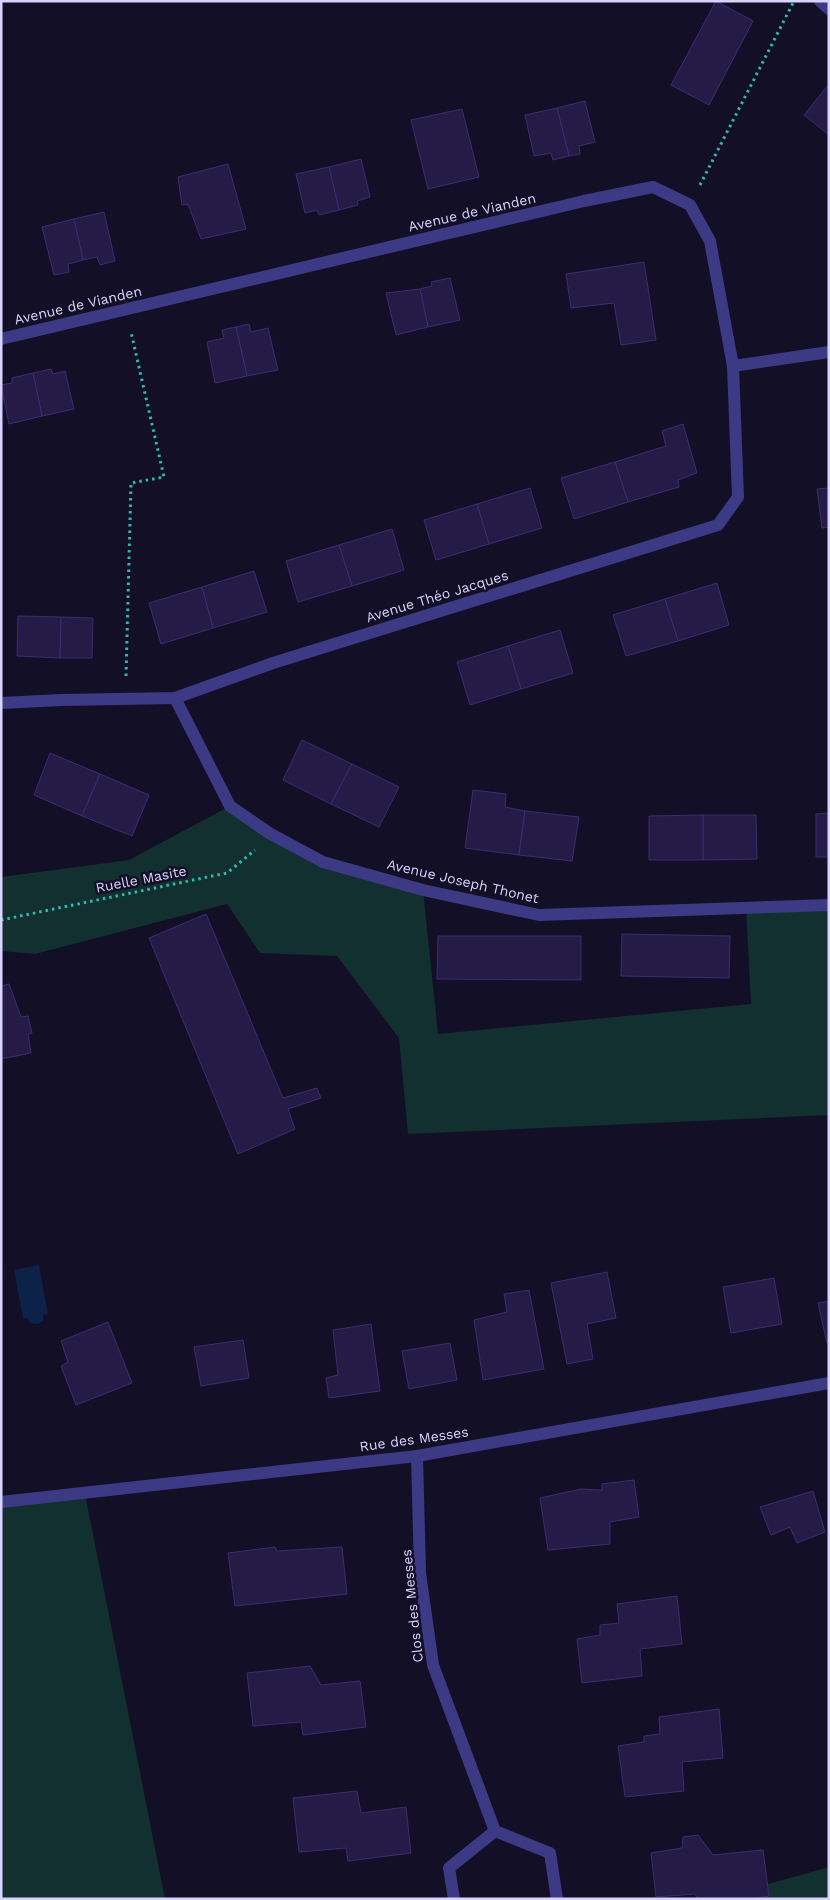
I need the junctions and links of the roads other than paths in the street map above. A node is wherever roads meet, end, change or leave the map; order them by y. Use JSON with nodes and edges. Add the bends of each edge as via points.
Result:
{"nodes":[{"id":1,"x":820,"y":1,"type":"edge"},
{"id":2,"x":829,"y":9,"type":"edge"},
{"id":3,"x":1,"y":339,"type":"edge"},
{"id":4,"x":829,"y":352,"type":"edge"},
{"id":5,"x":733,"y":366,"type":"junction"},
{"id":6,"x":175,"y":698,"type":"junction"},
{"id":7,"x":1,"y":703,"type":"edge"},
{"id":8,"x":829,"y":904,"type":"edge"},
{"id":9,"x":829,"y":1383,"type":"edge"},
{"id":10,"x":418,"y":1456,"type":"junction"},
{"id":11,"x":1,"y":1502,"type":"edge"},
{"id":12,"x":495,"y":1831,"type":"junction"},
{"id":13,"x":454,"y":1899,"type":"edge"},
{"id":14,"x":557,"y":1899,"type":"edge"}],
"edges":[{"from":1,"to":2,"type":"street"},
{"from":3,"to":5,"type":"street","name":"Avenue de Vianden","via":[[584,201],[653,188],[690,205],[710,241]]},
{"from":4,"to":5,"type":"street"},
{"from":5,"to":6,"type":"street","name":"Avenue Théo Jacques","via":[[738,497],[718,524],[273,663]]},
{"from":6,"to":7,"type":"street","name":"Avenue Théo Jacques"},
{"from":6,"to":8,"type":"street","name":"Avenue Joseph Thonet","via":[[230,806],[269,833],[323,862],[423,890],[539,915]]},
{"from":9,"to":10,"type":"street","name":"Rue des Messes"},
{"from":10,"to":11,"type":"street","name":"Rue des Messes"},
{"from":10,"to":12,"type":"street","name":"Clos des Messes","via":[[420,1573],[433,1664]]},
{"from":12,"to":13,"type":"street","via":[[449,1868]]},
{"from":12,"to":14,"type":"street","via":[[550,1853]]}]}
